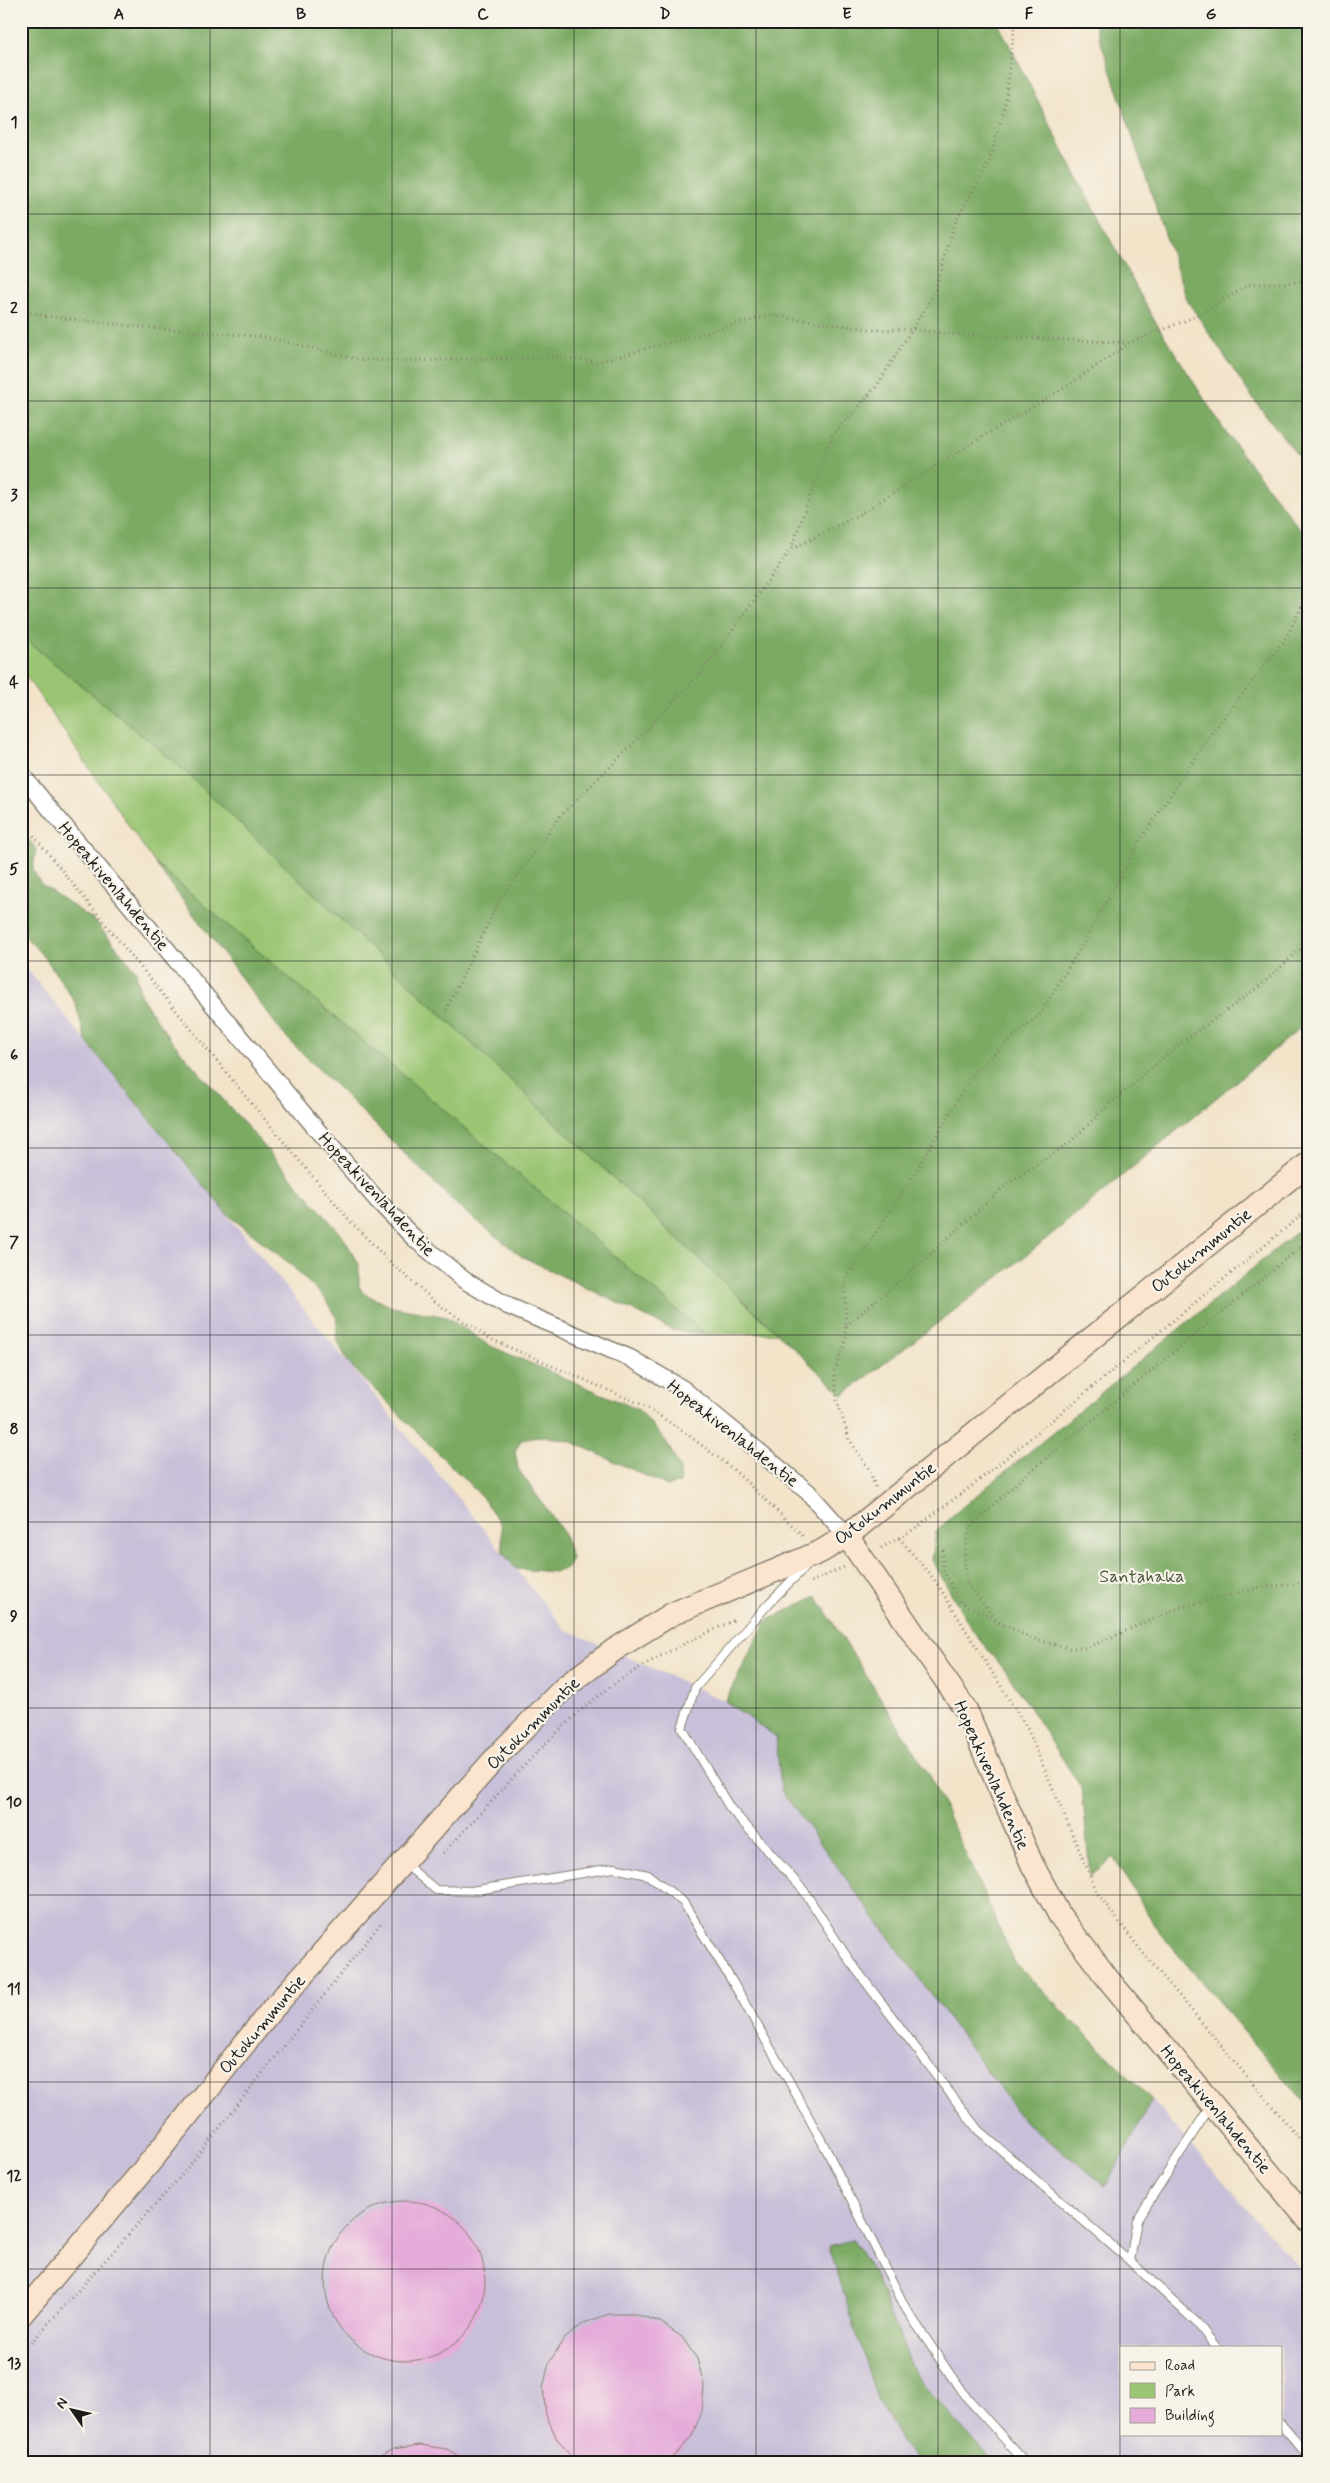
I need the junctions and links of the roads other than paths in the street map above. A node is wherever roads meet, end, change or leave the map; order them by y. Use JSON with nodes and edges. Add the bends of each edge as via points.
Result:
{"nodes":[{"id":1,"x":21,"y":774,"type":"edge"},
{"id":2,"x":1309,"y":1163,"type":"edge"},
{"id":3,"x":847,"y":1536,"type":"junction"},
{"id":4,"x":820,"y":1552,"type":"junction"},
{"id":5,"x":410,"y":1870,"type":"junction"},
{"id":6,"x":1212,"y":2104,"type":"junction"},
{"id":7,"x":1309,"y":2221,"type":"edge"},
{"id":8,"x":1130,"y":2261,"type":"junction"},
{"id":9,"x":21,"y":2315,"type":"edge"},
{"id":10,"x":1215,"y":2346,"type":"edge"},
{"id":11,"x":1282,"y":2425,"type":"edge"},
{"id":12,"x":1309,"y":2457,"type":"edge"},
{"id":13,"x":1025,"y":2462,"type":"edge"}],
"edges":[{"from":1,"to":3,"type":"street","name":"Hopeakivenlahdentie","via":[[323,1138],[415,1239],[464,1280],[508,1306],[630,1358],[683,1389],[808,1492]]},
{"from":2,"to":3,"type":"street","name":"Outokummuntie"},
{"from":3,"to":4,"type":"street","name":"Outokummuntie"},
{"from":3,"to":6,"type":"street","name":"Hopeakivenlahdentie","via":[[966,1710],[1032,1864],[1060,1916]]},
{"from":4,"to":5,"type":"street","name":"Outokummuntie","via":[[672,1614],[614,1650],[565,1687],[500,1753]]},
{"from":4,"to":8,"type":"lane","via":[[769,1603],[695,1688],[682,1728],[730,1808],[804,1891],[849,1960],[978,2130]]},
{"from":5,"to":9,"type":"street","name":"Outokummuntie","via":[[269,2013],[156,2155]]},
{"from":5,"to":13,"type":"lane","via":[[436,1890],[471,1891],[614,1868],[648,1875],[683,1902],[789,2081],[906,2309],[962,2392]]},
{"from":6,"to":7,"type":"street","name":"Hopeakivenlahdentie"},
{"from":6,"to":8,"type":"lane","via":[[1137,2220]]},
{"from":8,"to":10,"type":"lane","via":[[1197,2323]]},
{"from":11,"to":12,"type":"lane"}]}
